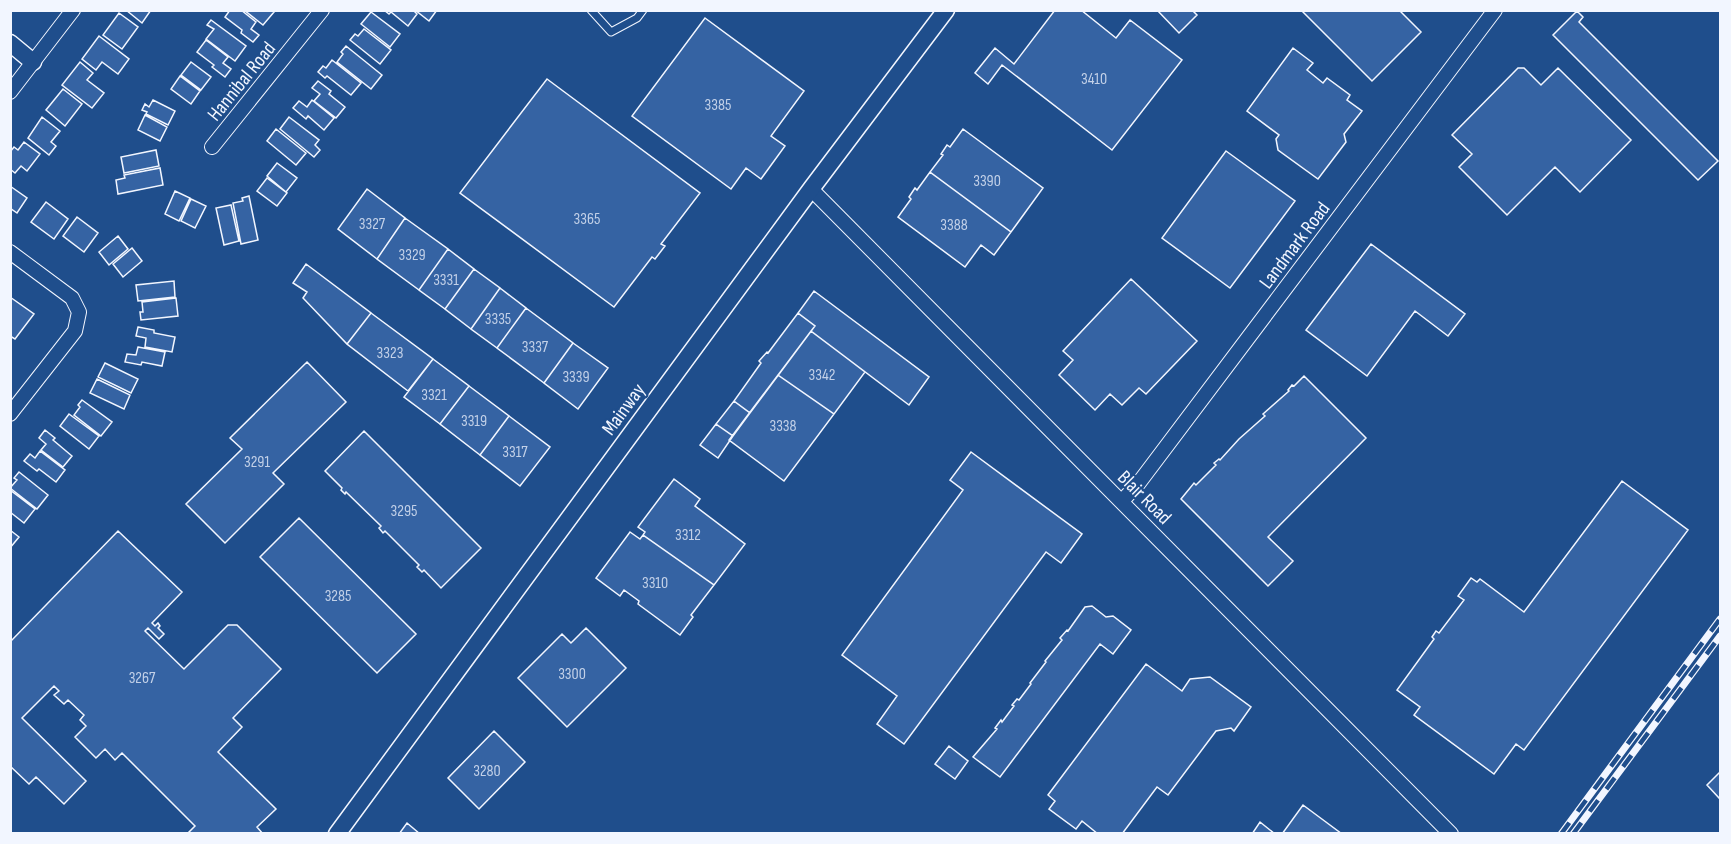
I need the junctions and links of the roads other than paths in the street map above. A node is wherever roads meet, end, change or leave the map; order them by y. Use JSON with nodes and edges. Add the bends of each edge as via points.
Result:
{"nodes":[{"id":1,"x":73,"y":10,"type":"edge"},
{"id":2,"x":322,"y":10,"type":"edge"},
{"id":3,"x":591,"y":10,"type":"edge"},
{"id":4,"x":643,"y":10,"type":"edge"},
{"id":5,"x":1495,"y":10,"type":"edge"},
{"id":6,"x":938,"y":14,"type":"edge"},
{"id":7,"x":10,"y":43,"type":"edge"},
{"id":8,"x":33,"y":62,"type":"junction"},
{"id":9,"x":10,"y":92,"type":"edge"},
{"id":10,"x":212,"y":147,"type":"dead end"},
{"id":11,"x":811,"y":189,"type":"junction"},
{"id":12,"x":10,"y":252,"type":"edge"},
{"id":13,"x":10,"y":414,"type":"edge"},
{"id":14,"x":1122,"y":501,"type":"junction"},
{"id":15,"x":336,"y":834,"type":"edge"},
{"id":16,"x":1451,"y":834,"type":"edge"}],
"edges":[{"from":1,"to":8,"type":"street"},
{"from":2,"to":10,"type":"street","name":"Hannibal Road"},
{"from":3,"to":4,"type":"lane","via":[[610,32],[637,18]]},
{"from":5,"to":14,"type":"street","name":"Landmark Road"},
{"from":6,"to":11,"type":"street","name":"Mainway"},
{"from":7,"to":8,"type":"street"},
{"from":8,"to":9,"type":"street"},
{"from":11,"to":14,"type":"street","name":"Blair Road"},
{"from":11,"to":15,"type":"street","name":"Mainway"},
{"from":12,"to":13,"type":"street","via":[[72,298],[79,312],[75,331]]},
{"from":14,"to":16,"type":"street","name":"Blair Road"}]}
